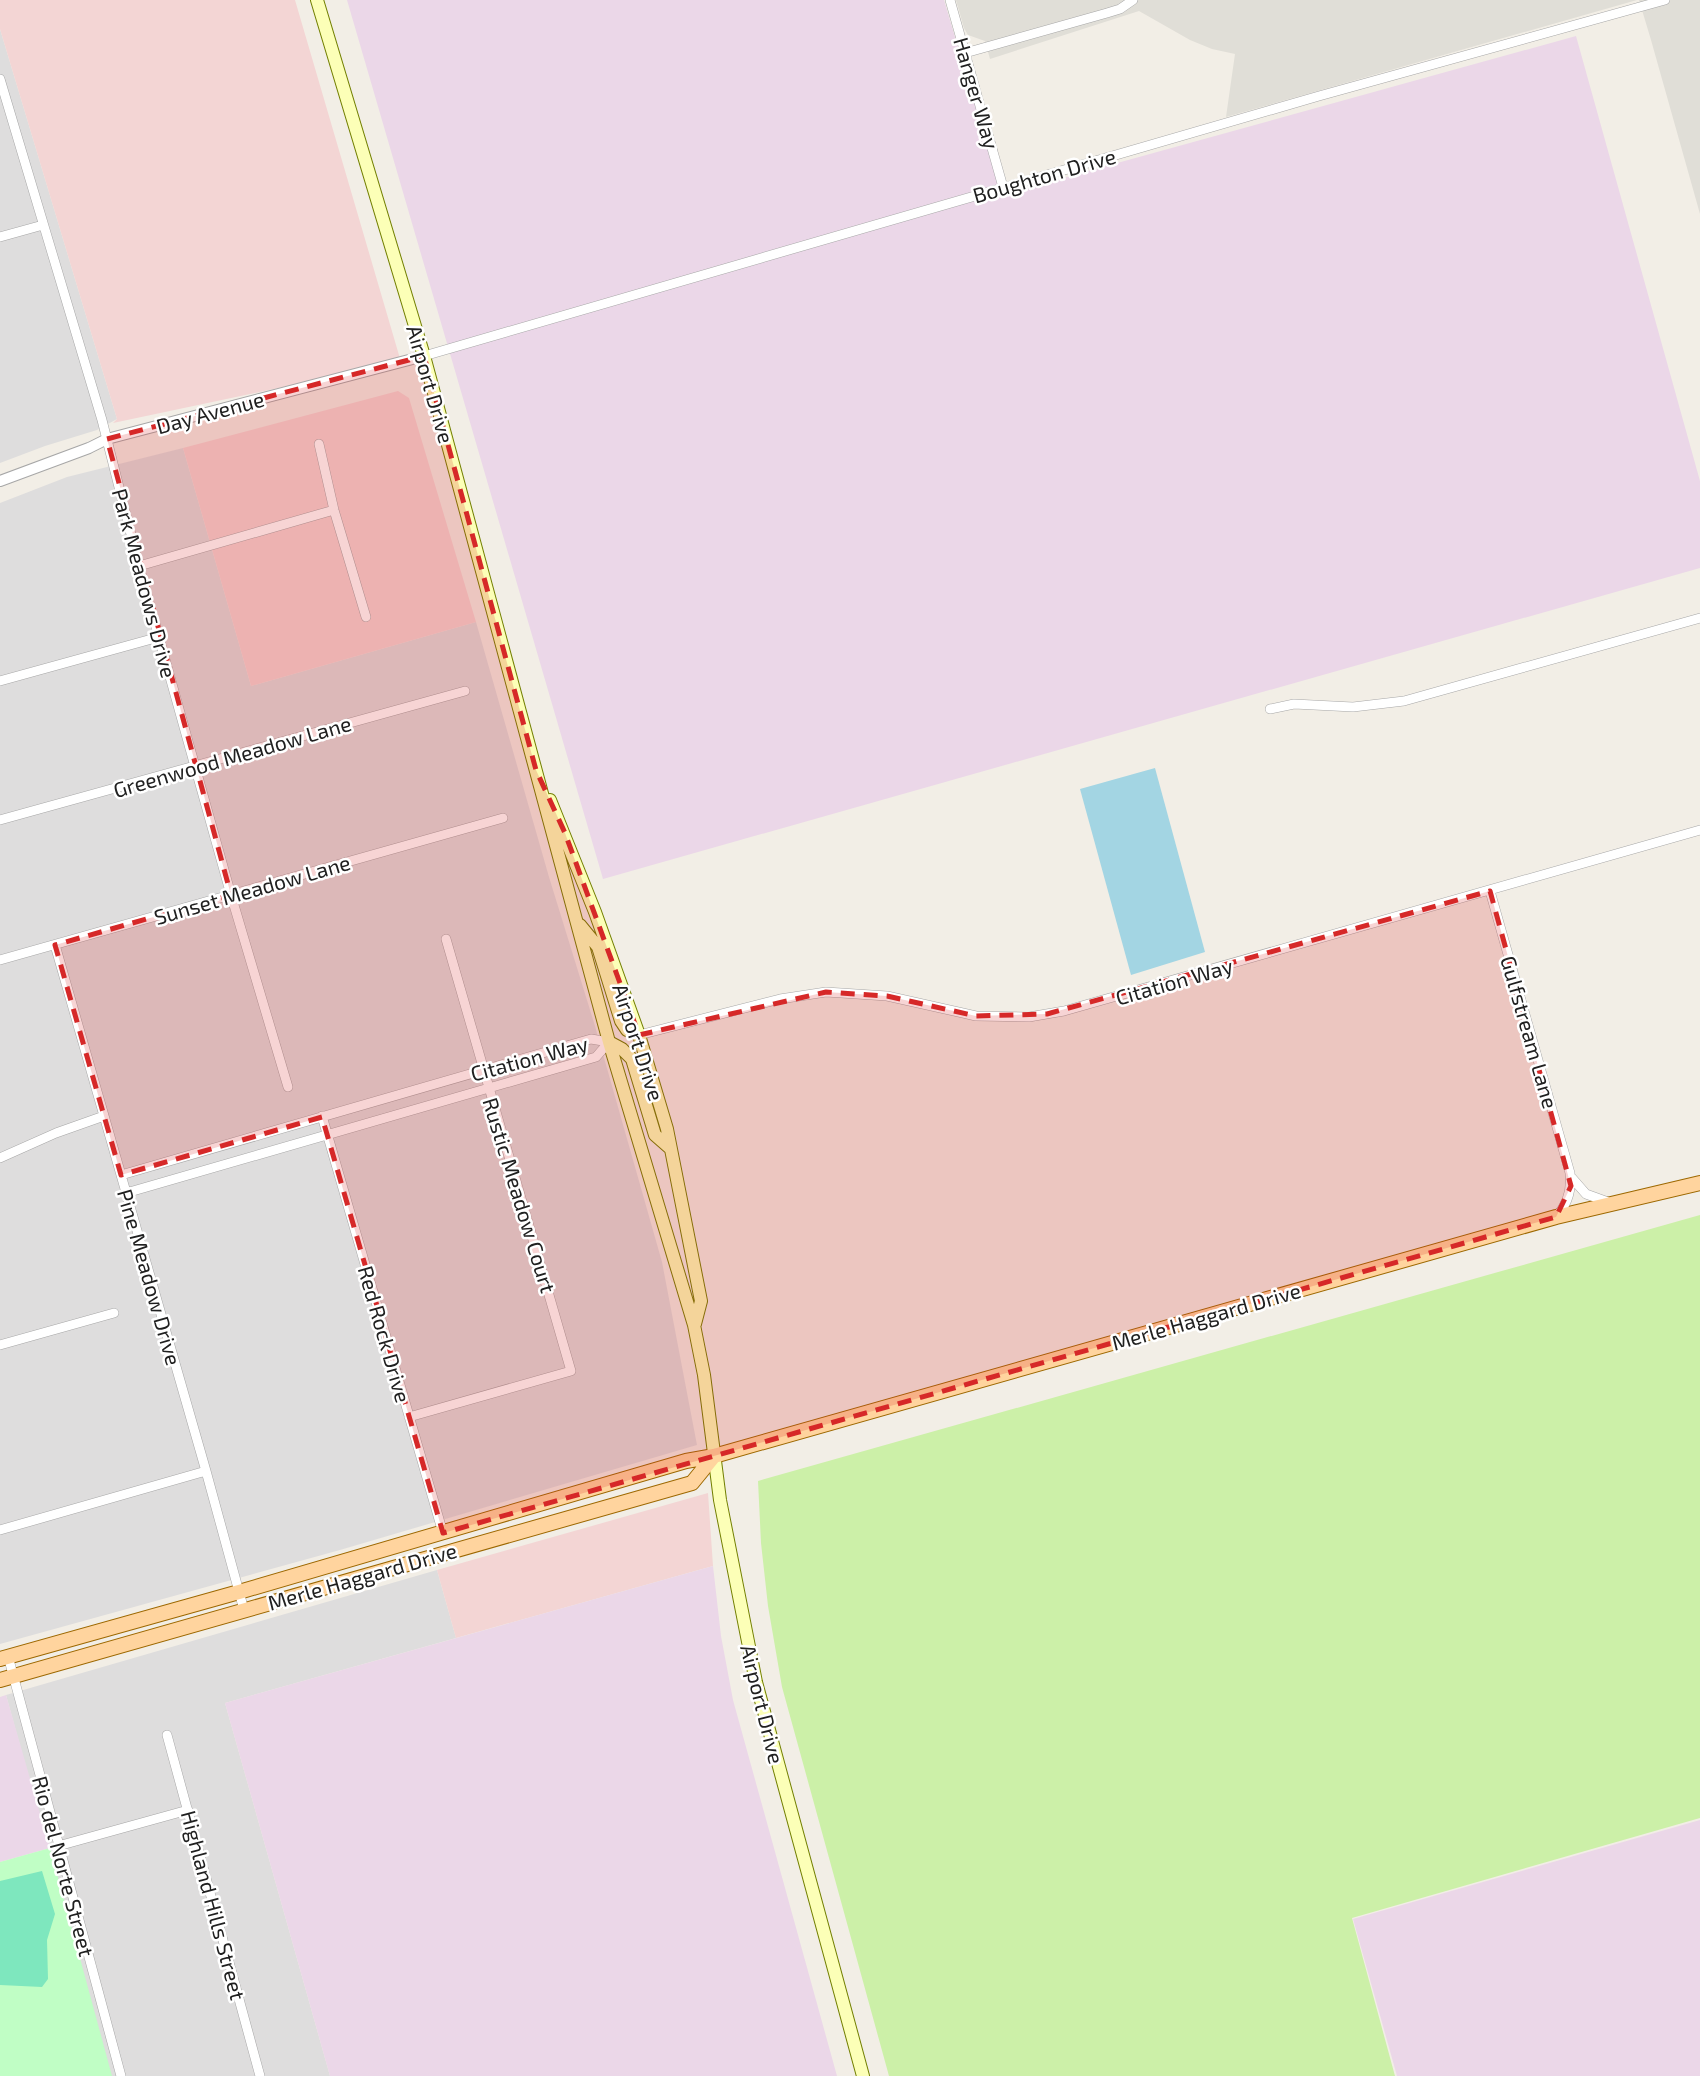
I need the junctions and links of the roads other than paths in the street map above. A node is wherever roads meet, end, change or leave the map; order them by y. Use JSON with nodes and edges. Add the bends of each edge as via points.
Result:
{"nodes":[{"id":1,"x":317,"y":0,"type":"edge"},
{"id":2,"x":950,"y":0,"type":"edge"},
{"id":3,"x":1133,"y":0,"type":"edge"},
{"id":4,"x":1665,"y":0,"type":"edge"},
{"id":5,"x":965,"y":54,"type":"junction"},
{"id":6,"x":0,"y":79,"type":"edge"},
{"id":7,"x":1003,"y":187,"type":"junction"},
{"id":8,"x":43,"y":225,"type":"junction"},
{"id":9,"x":0,"y":237,"type":"edge"},
{"id":10,"x":424,"y":356,"type":"junction"},
{"id":11,"x":107,"y":439,"type":"junction"},
{"id":12,"x":319,"y":444,"type":"dead end"},
{"id":13,"x":0,"y":481,"type":"edge"},
{"id":14,"x":334,"y":510,"type":"junction"},
{"id":15,"x":139,"y":566,"type":"junction"},
{"id":16,"x":366,"y":617,"type":"dead end"},
{"id":17,"x":1700,"y":618,"type":"edge"},
{"id":18,"x":159,"y":637,"type":"junction"},
{"id":19,"x":0,"y":681,"type":"edge"},
{"id":20,"x":465,"y":691,"type":"dead end"},
{"id":21,"x":1270,"y":709,"type":"dead end"},
{"id":22,"x":196,"y":766,"type":"junction"},
{"id":23,"x":536,"y":770,"type":"junction"},
{"id":24,"x":503,"y":818,"type":"dead end"},
{"id":25,"x":0,"y":820,"type":"edge"},
{"id":26,"x":1700,"y":830,"type":"edge"},
{"id":27,"x":1490,"y":891,"type":"junction"},
{"id":28,"x":231,"y":895,"type":"junction"},
{"id":29,"x":576,"y":921,"type":"junction"},
{"id":30,"x":446,"y":939,"type":"dead end"},
{"id":31,"x":55,"y":945,"type":"junction"},
{"id":32,"x":0,"y":961,"type":"edge"},
{"id":33,"x":639,"y":1035,"type":"junction"},
{"id":34,"x":609,"y":1042,"type":"junction"},
{"id":35,"x":483,"y":1070,"type":"junction"},
{"id":36,"x":288,"y":1087,"type":"dead end"},
{"id":37,"x":488,"y":1088,"type":"junction"},
{"id":38,"x":104,"y":1116,"type":"junction"},
{"id":39,"x":323,"y":1116,"type":"junction"},
{"id":40,"x":327,"y":1135,"type":"junction"},
{"id":41,"x":671,"y":1150,"type":"junction"},
{"id":42,"x":0,"y":1158,"type":"edge"},
{"id":43,"x":1570,"y":1173,"type":"junction"},
{"id":44,"x":121,"y":1175,"type":"junction"},
{"id":45,"x":1700,"y":1183,"type":"edge"},
{"id":46,"x":126,"y":1193,"type":"junction"},
{"id":47,"x":1620,"y":1201,"type":"junction"},
{"id":48,"x":1556,"y":1217,"type":"junction"},
{"id":49,"x":114,"y":1313,"type":"dead end"},
{"id":50,"x":694,"y":1325,"type":"junction"},
{"id":51,"x":0,"y":1345,"type":"edge"},
{"id":52,"x":409,"y":1417,"type":"junction"},
{"id":53,"x":714,"y":1456,"type":"junction"},
{"id":54,"x":206,"y":1471,"type":"junction"},
{"id":55,"x":0,"y":1530,"type":"edge"},
{"id":56,"x":443,"y":1533,"type":"junction"},
{"id":57,"x":239,"y":1592,"type":"junction"},
{"id":58,"x":244,"y":1610,"type":"junction"},
{"id":59,"x":4,"y":1657,"type":"edge"},
{"id":60,"x":7,"y":1678,"type":"edge"},
{"id":61,"x":167,"y":1735,"type":"dead end"},
{"id":62,"x":188,"y":1810,"type":"junction"},
{"id":63,"x":58,"y":1846,"type":"junction"},
{"id":64,"x":121,"y":2076,"type":"edge"},
{"id":65,"x":260,"y":2076,"type":"edge"},
{"id":66,"x":863,"y":2076,"type":"edge"}],
"edges":[{"from":1,"to":10,"type":"main road","name":"Airport Drive"},
{"from":2,"to":5,"type":"street","name":"Hanger Way"},
{"from":3,"to":5,"type":"street","via":[[1120,9]]},
{"from":4,"to":7,"type":"street","name":"Boughton Drive"},
{"from":5,"to":7,"type":"street","name":"Hanger Way"},
{"from":6,"to":8,"type":"street","name":"Park Meadows Drive"},
{"from":7,"to":10,"type":"street","name":"Boughton Drive"},
{"from":8,"to":9,"type":"street"},
{"from":8,"to":11,"type":"street","name":"Park Meadows Drive"},
{"from":10,"to":11,"type":"street","name":"Day Avenue"},
{"from":10,"to":23,"type":"main road","name":"Airport Drive"},
{"from":11,"to":13,"type":"street","name":"Day Avenue"},
{"from":11,"to":15,"type":"street","name":"Park Meadows Drive"},
{"from":12,"to":14,"type":"street"},
{"from":14,"to":15,"type":"street"},
{"from":14,"to":16,"type":"street"},
{"from":15,"to":18,"type":"street","name":"Park Meadows Drive"},
{"from":17,"to":21,"type":"street","via":[[1404,701]]},
{"from":18,"to":19,"type":"street"},
{"from":18,"to":22,"type":"street","name":"Park Meadows Drive"},
{"from":20,"to":22,"type":"street","name":"Greenwood Meadow Lane"},
{"from":22,"to":25,"type":"street","name":"Greenwood Meadow Lane"},
{"from":22,"to":28,"type":"street","name":"Park Meadows Drive"},
{"from":23,"to":29,"type":"main road","name":"Airport Drive"},
{"from":23,"to":33,"type":"main road","name":"Airport Drive","via":[[565,833]]},
{"from":24,"to":28,"type":"street","name":"Sunset Meadow Lane"},
{"from":26,"to":27,"type":"street","name":"Citation Way"},
{"from":27,"to":33,"type":"street","name":"Citation Way","via":[[1047,1014],[976,1016],[887,996],[826,992]]},
{"from":27,"to":43,"type":"street","name":"Gulfstream Lane"},
{"from":28,"to":31,"type":"street","name":"Sunset Meadow Lane"},
{"from":28,"to":36,"type":"street","name":"Park Meadows Drive"},
{"from":29,"to":33,"type":"main road","via":[[598,947],[621,1021]]},
{"from":29,"to":34,"type":"main road","name":"Airport Drive"},
{"from":30,"to":35,"type":"street","name":"Rustic Meadow Court"},
{"from":31,"to":32,"type":"street","name":"Sunset Meadow Lane"},
{"from":31,"to":38,"type":"street","name":"Pine Meadow Drive"},
{"from":33,"to":41,"type":"main road","name":"Airport Drive"},
{"from":34,"to":35,"type":"street","name":"Citation Way","via":[[591,1039]]},
{"from":34,"to":37,"type":"street","name":"Citation Way","via":[[596,1057]]},
{"from":34,"to":41,"type":"main road","via":[[632,1059],[655,1135]]},
{"from":34,"to":50,"type":"main road","name":"Airport Drive"},
{"from":35,"to":37,"type":"street","name":"Rustic Meadow Court"},
{"from":35,"to":39,"type":"street","name":"Citation Way"},
{"from":37,"to":40,"type":"street","name":"Citation Way"},
{"from":37,"to":52,"type":"street","name":"Rustic Meadow Court","via":[[571,1371]]},
{"from":38,"to":42,"type":"street"},
{"from":38,"to":44,"type":"street","name":"Pine Meadow Drive"},
{"from":39,"to":40,"type":"street","name":"Red Rock Drive"},
{"from":39,"to":44,"type":"street","name":"Citation Way"},
{"from":40,"to":46,"type":"street","name":"Citation Way"},
{"from":40,"to":52,"type":"street","name":"Red Rock Drive"},
{"from":41,"to":50,"type":"main road","name":"Airport Drive","via":[[701,1301]]},
{"from":43,"to":47,"type":"street","name":"Gulfstream Lane","via":[[1592,1197]]},
{"from":43,"to":48,"type":"street","name":"Gulfstream Lane","via":[[1570,1192]]},
{"from":44,"to":46,"type":"street","name":"Pine Meadow Drive"},
{"from":45,"to":47,"type":"main road","name":"Merle Haggard Drive"},
{"from":46,"to":54,"type":"street","name":"Pine Meadow Drive"},
{"from":47,"to":48,"type":"main road","name":"Merle Haggard Drive"},
{"from":48,"to":53,"type":"main road","name":"Merle Haggard Drive"},
{"from":49,"to":51,"type":"street"},
{"from":50,"to":53,"type":"main road","name":"Airport Drive"},
{"from":52,"to":56,"type":"street","name":"Red Rock Drive"},
{"from":53,"to":56,"type":"main road","name":"Merle Haggard Drive"},
{"from":53,"to":58,"type":"main road","name":"Merle Haggard Drive","via":[[692,1483]]},
{"from":53,"to":66,"type":"main road","name":"Airport Drive","via":[[756,1682]]},
{"from":54,"to":55,"type":"street"},
{"from":54,"to":57,"type":"street","name":"Pine Meadow Drive"},
{"from":56,"to":57,"type":"main road","name":"Merle Haggard Drive"},
{"from":57,"to":58,"type":"street","name":"Pine Meadow Drive"},
{"from":57,"to":59,"type":"main road","name":"Merle Haggard Drive"},
{"from":58,"to":60,"type":"main road","name":"Merle Haggard Drive"},
{"from":59,"to":60,"type":"street","name":"Rio del Norte Street"},
{"from":60,"to":63,"type":"street","name":"Rio del Norte Street"},
{"from":61,"to":62,"type":"street","name":"Highland Hills Street"},
{"from":62,"to":63,"type":"street"},
{"from":62,"to":65,"type":"street","name":"Highland Hills Street"},
{"from":63,"to":64,"type":"street","name":"Rio del Norte Street"}]}
